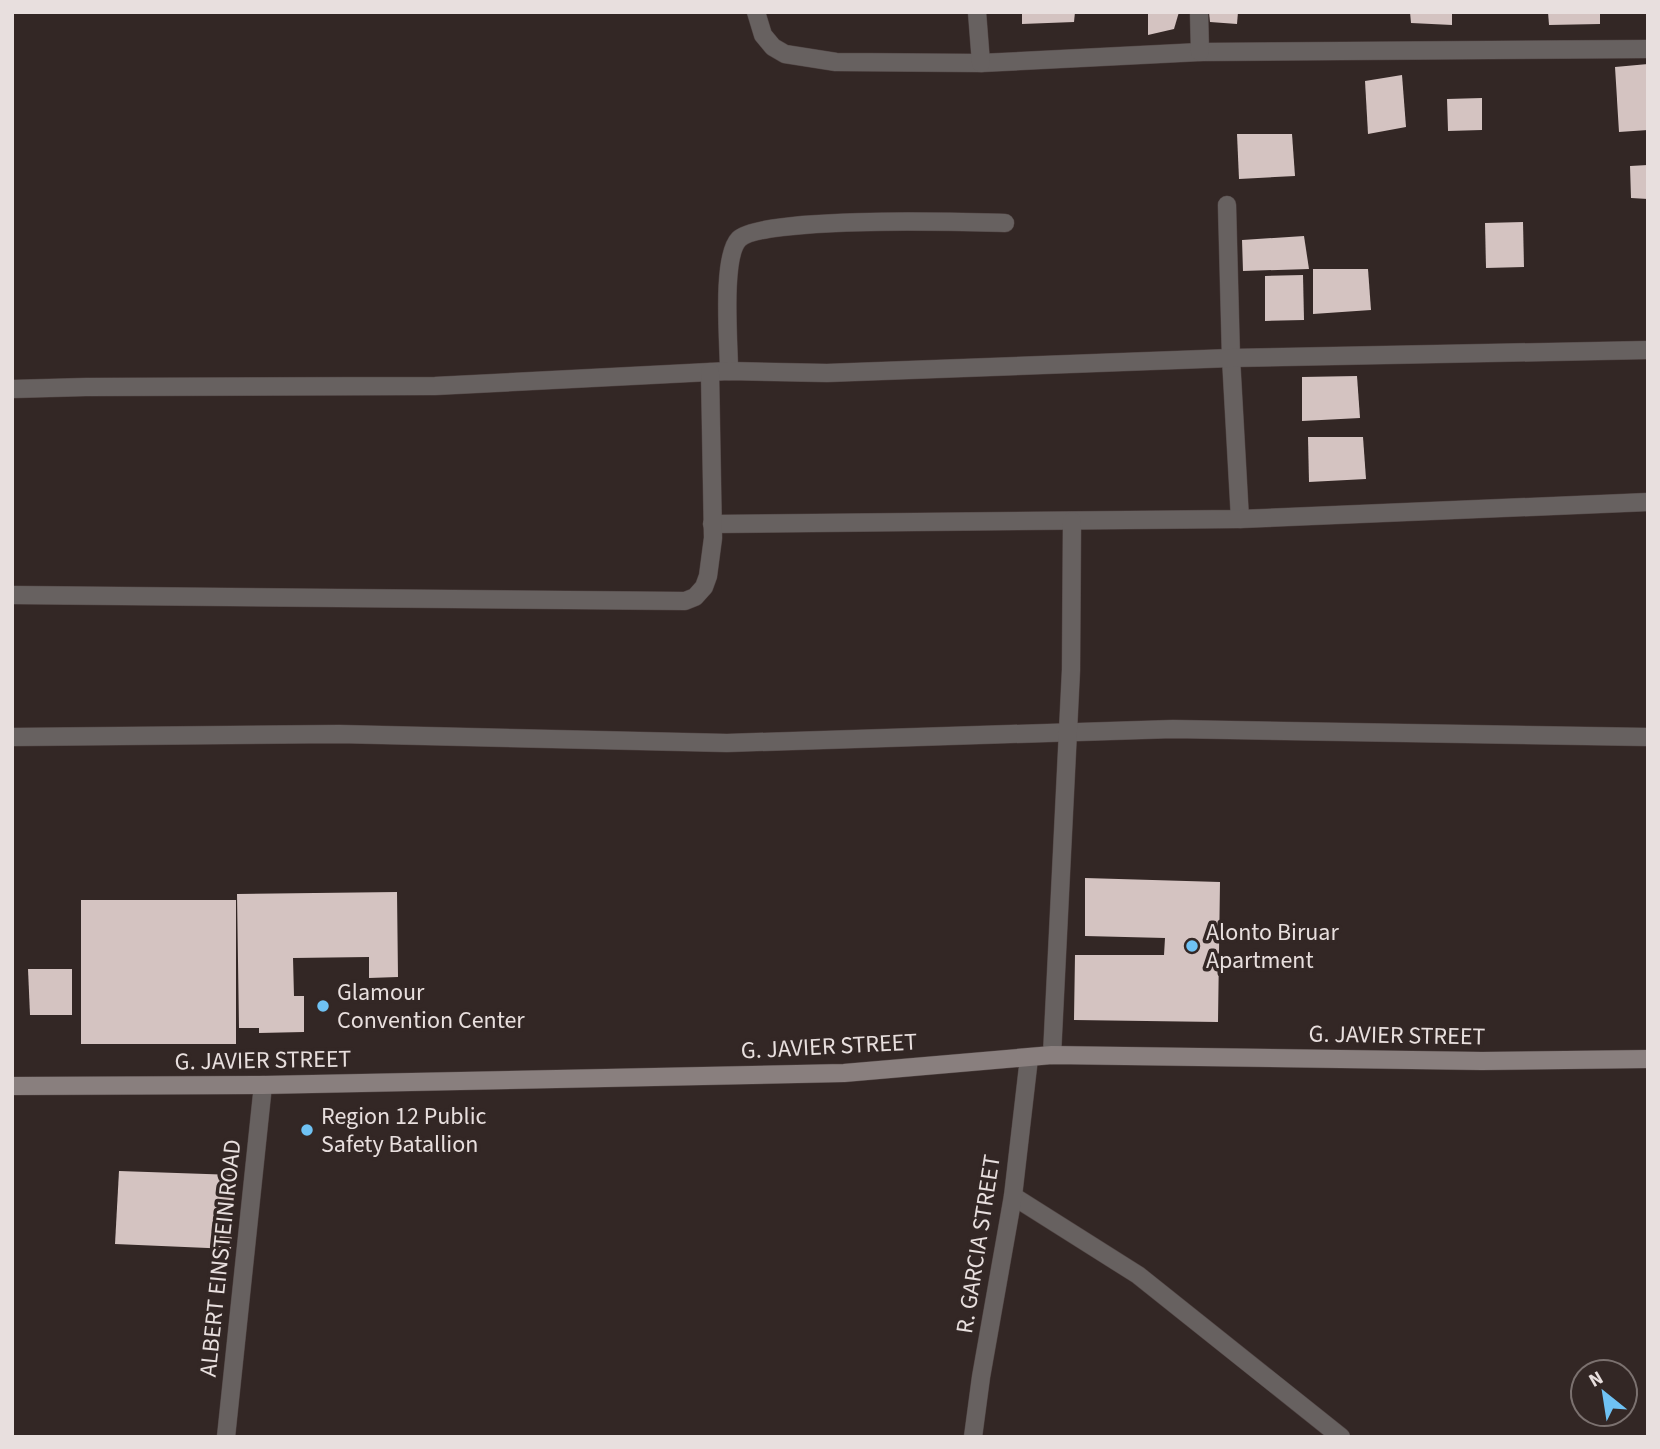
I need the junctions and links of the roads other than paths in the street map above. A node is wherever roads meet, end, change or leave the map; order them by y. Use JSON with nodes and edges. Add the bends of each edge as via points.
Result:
{"nodes":[{"id":1,"x":755,"y":12,"type":"edge"},
{"id":2,"x":977,"y":12,"type":"edge"},
{"id":3,"x":1199,"y":12,"type":"edge"},
{"id":4,"x":1648,"y":49,"type":"edge"},
{"id":5,"x":1200,"y":52,"type":"junction"},
{"id":6,"x":981,"y":63,"type":"junction"},
{"id":7,"x":1227,"y":205,"type":"dead end"},
{"id":8,"x":1005,"y":223,"type":"dead end"},
{"id":9,"x":1648,"y":350,"type":"edge"},
{"id":10,"x":1231,"y":358,"type":"junction"},
{"id":11,"x":729,"y":371,"type":"junction"},
{"id":12,"x":710,"y":372,"type":"junction"},
{"id":13,"x":12,"y":389,"type":"edge"},
{"id":14,"x":1648,"y":502,"type":"edge"},
{"id":15,"x":1240,"y":519,"type":"junction"},
{"id":16,"x":1072,"y":521,"type":"junction"},
{"id":17,"x":712,"y":524,"type":"junction"},
{"id":18,"x":12,"y":595,"type":"edge"},
{"id":19,"x":1068,"y":733,"type":"junction"},
{"id":20,"x":12,"y":737,"type":"edge"},
{"id":21,"x":1648,"y":737,"type":"edge"},
{"id":22,"x":1052,"y":1055,"type":"junction"},
{"id":23,"x":1029,"y":1058,"type":"junction"},
{"id":24,"x":1648,"y":1059,"type":"edge"},
{"id":25,"x":263,"y":1085,"type":"junction"},
{"id":26,"x":12,"y":1086,"type":"edge"},
{"id":27,"x":1013,"y":1196,"type":"junction"},
{"id":28,"x":226,"y":1437,"type":"edge"},
{"id":29,"x":973,"y":1437,"type":"edge"},
{"id":30,"x":1341,"y":1437,"type":"edge"}],
"edges":[{"from":1,"to":6,"type":"street","via":[[763,34],[785,54],[836,62]]},
{"from":2,"to":6,"type":"street"},
{"from":3,"to":5,"type":"street"},
{"from":4,"to":5,"type":"street"},
{"from":5,"to":6,"type":"street"},
{"from":7,"to":10,"type":"street"},
{"from":8,"to":11,"type":"street","via":[[906,220],[771,227],[740,238],[732,250],[727,284]]},
{"from":9,"to":10,"type":"street"},
{"from":10,"to":11,"type":"street","via":[[827,373]]},
{"from":10,"to":15,"type":"street"},
{"from":11,"to":12,"type":"street"},
{"from":12,"to":13,"type":"street","via":[[435,386]]},
{"from":12,"to":17,"type":"street"},
{"from":14,"to":15,"type":"street"},
{"from":15,"to":16,"type":"street"},
{"from":16,"to":17,"type":"street"},
{"from":16,"to":19,"type":"street"},
{"from":17,"to":18,"type":"street","via":[[708,576],[695,597],[685,601]]},
{"from":19,"to":20,"type":"street","via":[[727,743],[339,734]]},
{"from":19,"to":21,"type":"street","via":[[1173,729]]},
{"from":19,"to":22,"type":"street"},
{"from":22,"to":23,"type":"street","name":"G. JAVIER STREET"},
{"from":22,"to":24,"type":"street","name":"G. JAVIER STREET"},
{"from":23,"to":25,"type":"street","name":"G. JAVIER STREET","via":[[844,1073]]},
{"from":23,"to":27,"type":"street","name":"R. GARCIA STREET"},
{"from":25,"to":26,"type":"street","name":"G. JAVIER STREET"},
{"from":25,"to":28,"type":"street","name":"ALBERT EINSTEIN ROAD"},
{"from":27,"to":29,"type":"street","name":"R. GARCIA STREET"},
{"from":27,"to":30,"type":"street","via":[[1138,1275]]}]}
